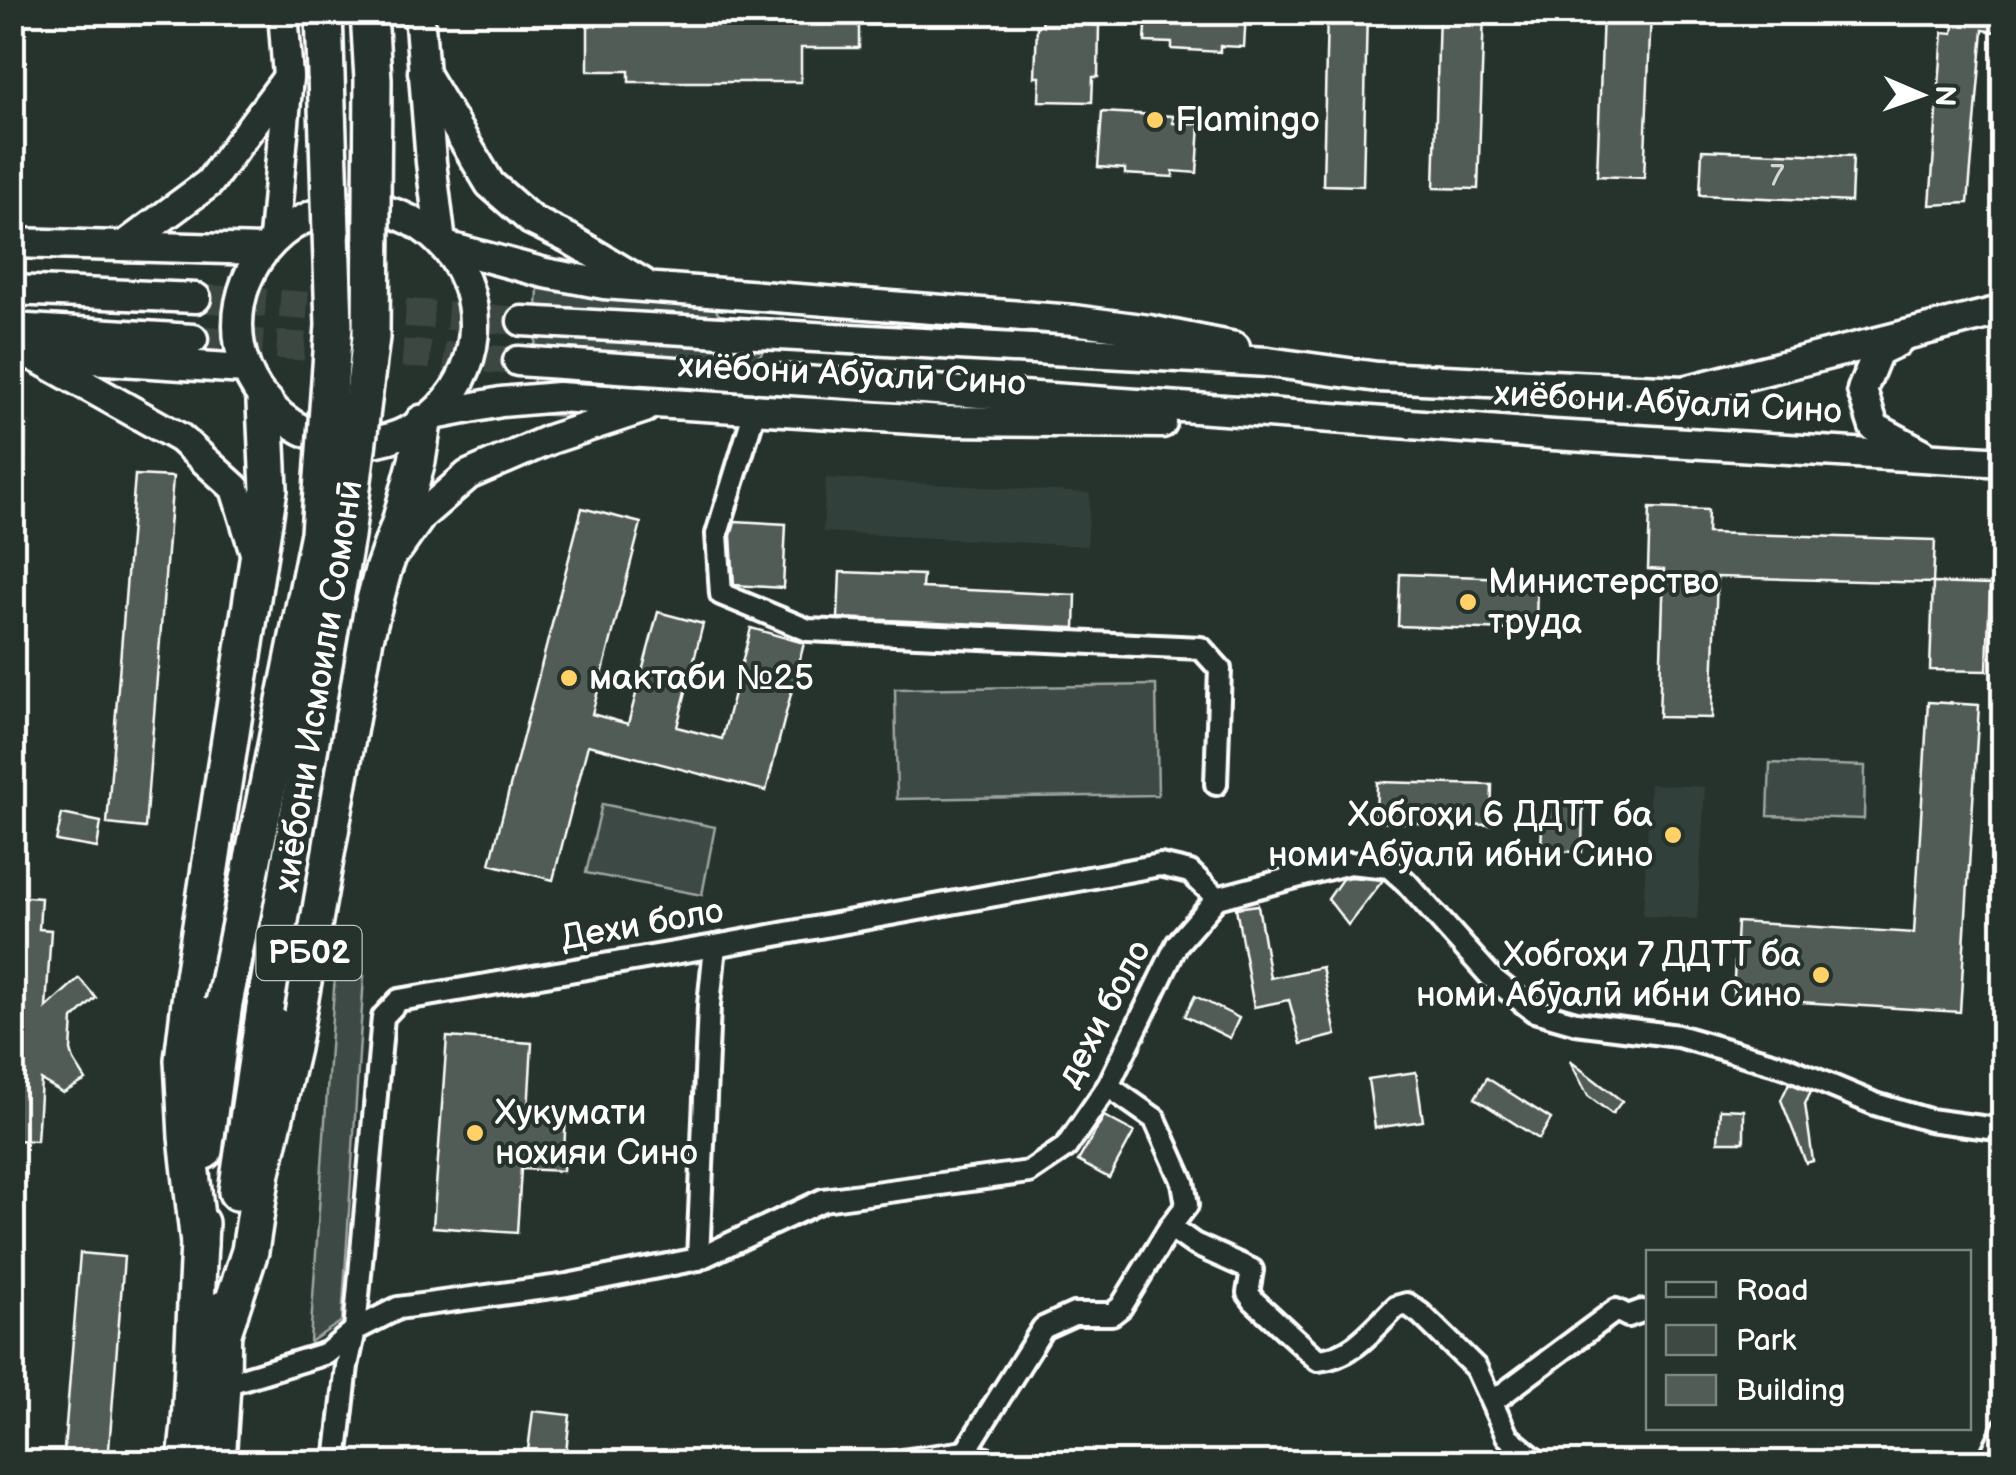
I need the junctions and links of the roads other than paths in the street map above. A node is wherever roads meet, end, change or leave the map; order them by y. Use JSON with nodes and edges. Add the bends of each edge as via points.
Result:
{"nodes":[{"id":1,"x":283,"y":12,"type":"edge"},
{"id":2,"x":324,"y":12,"type":"edge"},
{"id":3,"x":369,"y":12,"type":"edge"},
{"id":4,"x":419,"y":12,"type":"edge"},
{"id":5,"x":423,"y":72,"type":"junction"},
{"id":6,"x":288,"y":76,"type":"junction"},
{"id":7,"x":12,"y":243,"type":"edge"},
{"id":8,"x":269,"y":244,"type":"junction"},
{"id":9,"x":443,"y":245,"type":"junction"},
{"id":10,"x":124,"y":246,"type":"junction"},
{"id":11,"x":652,"y":288,"type":"junction"},
{"id":12,"x":12,"y":290,"type":"edge"},
{"id":13,"x":196,"y":298,"type":"tunnel mouth"},
{"id":14,"x":2004,"y":310,"type":"edge"},
{"id":15,"x":522,"y":321,"type":"tunnel mouth"},
{"id":16,"x":12,"y":328,"type":"edge"},
{"id":17,"x":1916,"y":333,"type":"junction"},
{"id":18,"x":193,"y":339,"type":"tunnel mouth"},
{"id":19,"x":22,"y":355,"type":"edge"},
{"id":20,"x":518,"y":362,"type":"tunnel mouth"},
{"id":21,"x":1268,"y":362,"type":"junction"},
{"id":22,"x":245,"y":370,"type":"junction"},
{"id":23,"x":266,"y":403,"type":"junction"},
{"id":24,"x":659,"y":403,"type":"junction"},
{"id":25,"x":756,"y":407,"type":"junction"},
{"id":26,"x":1268,"y":413,"type":"junction"},
{"id":27,"x":428,"y":419,"type":"junction"},
{"id":28,"x":1928,"y":456,"type":"junction"},
{"id":29,"x":2004,"y":462,"type":"edge"},
{"id":30,"x":259,"y":564,"type":"junction"},
{"id":31,"x":382,"y":570,"type":"junction"},
{"id":32,"x":1216,"y":784,"type":"dead end"},
{"id":33,"x":1216,"y":898,"type":"junction"},
{"id":34,"x":715,"y":946,"type":"junction"},
{"id":35,"x":1108,"y":1086,"type":"junction"},
{"id":36,"x":2004,"y":1130,"type":"edge"},
{"id":37,"x":1170,"y":1228,"type":"junction"},
{"id":38,"x":199,"y":1244,"type":"junction"},
{"id":39,"x":698,"y":1259,"type":"junction"},
{"id":40,"x":1642,"y":1311,"type":"dead end"},
{"id":41,"x":355,"y":1330,"type":"junction"},
{"id":42,"x":223,"y":1333,"type":"junction"},
{"id":43,"x":222,"y":1385,"type":"junction"},
{"id":44,"x":1492,"y":1402,"type":"junction"},
{"id":45,"x":2004,"y":1428,"type":"edge"},
{"id":46,"x":965,"y":1452,"type":"junction"},
{"id":47,"x":186,"y":1462,"type":"edge"},
{"id":48,"x":217,"y":1462,"type":"edge"},
{"id":49,"x":336,"y":1462,"type":"edge"},
{"id":50,"x":894,"y":1462,"type":"edge"},
{"id":51,"x":994,"y":1462,"type":"edge"},
{"id":52,"x":1538,"y":1462,"type":"edge"},
{"id":53,"x":1988,"y":1462,"type":"edge"}],
"edges":[{"from":1,"to":6,"type":"main road"},
{"from":2,"to":38,"type":"highway","name":"хиёбони Исмоили Сомонӣ","number":"РБ02","bridge":true,"via":[[334,325],[319,533],[224,1004]]},
{"from":3,"to":42,"type":"highway","name":"хиёбони Исмоили Сомонӣ","number":"РБ02","bridge":true,"via":[[370,336],[346,536],[240,1166]]},
{"from":4,"to":5,"type":"main road"},
{"from":5,"to":9,"type":"main road"},
{"from":5,"to":11,"type":"main road","via":[[490,184],[531,220]]},
{"from":6,"to":8,"type":"main road"},
{"from":6,"to":10,"type":"main road","via":[[209,183]]},
{"from":7,"to":10,"type":"main road"},
{"from":8,"to":9,"type":"main road","via":[[299,220],[359,206],[418,224]]},
{"from":8,"to":10,"type":"main road"},
{"from":8,"to":22,"type":"main road","name":"хиёбони Исмоили Сомонӣ","via":[[247,277],[238,307]]},
{"from":9,"to":11,"type":"main road","name":"хиёбони Абӯалӣ Сино","via":[[545,273]]},
{"from":9,"to":27,"type":"main road","via":[[462,272],[474,333],[454,392]]},
{"from":11,"to":21,"type":"main road","name":"хиёбони Абӯалӣ Сино","via":[[1074,320],[1221,343]]},
{"from":12,"to":13,"type":"main road"},
{"from":14,"to":17,"type":"main road","name":"хиёбони Абӯалӣ Сино"},
{"from":15,"to":21,"type":"main road","name":"хиёбони Абӯалӣ Сино"},
{"from":16,"to":18,"type":"main road"},
{"from":17,"to":21,"type":"main road","name":"хиёбони Абӯалӣ Сино","via":[[1684,391],[1378,377]]},
{"from":17,"to":28,"type":"main road","via":[[1878,351],[1862,390],[1874,427]]},
{"from":19,"to":22,"type":"main road"},
{"from":19,"to":30,"type":"main road","via":[[180,438],[235,488]]},
{"from":20,"to":26,"type":"main road","name":"хиёбони Абӯалӣ Сино"},
{"from":22,"to":23,"type":"main road","name":"хиёбони Исмоили Сомонӣ"},
{"from":23,"to":27,"type":"main road","name":"хиёбони Исмоили Сомонӣ","via":[[292,426],[357,445],[392,439]]},
{"from":23,"to":30,"type":"highway","number":"РБ02","via":[[269,488]]},
{"from":24,"to":25,"type":"main road","name":"хиёбони Абӯалӣ Сино"},
{"from":24,"to":27,"type":"main road","name":"хиёбони Абӯалӣ Сино","via":[[543,398]]},
{"from":24,"to":31,"type":"main road","via":[[551,438],[468,475],[422,515]]},
{"from":25,"to":26,"type":"main road","name":"хиёбони Абӯалӣ Сино","via":[[944,421],[1193,424]]},
{"from":25,"to":32,"type":"street","via":[[717,534],[720,594],[808,630],[1201,648],[1220,669]]},
{"from":26,"to":28,"type":"main road","name":"хиёбони Абӯалӣ Сино"},
{"from":27,"to":31,"type":"highway","number":"РБ02"},
{"from":28,"to":29,"type":"main road","name":"хиёбони Абӯалӣ Сино"},
{"from":30,"to":38,"type":"highway","number":"РБ02","via":[[184,1060]]},
{"from":31,"to":42,"type":"highway","number":"РБ02","via":[[250,1251]]},
{"from":33,"to":34,"type":"street","name":"Дехи боло","via":[[1190,872],[1160,865]]},
{"from":33,"to":35,"type":"street","name":"дехи боло","via":[[1177,944]]},
{"from":33,"to":36,"type":"street","via":[[1349,864],[1389,868],[1491,977],[1534,1010],[1576,1023],[1678,1036],[1786,1066],[1929,1120]]},
{"from":34,"to":39,"type":"street"},
{"from":34,"to":41,"type":"street","name":"Дехи боло","via":[[399,1000],[383,1017]]},
{"from":35,"to":37,"type":"street","via":[[1155,1119],[1184,1182],[1187,1204]]},
{"from":35,"to":39,"type":"street","name":"дехи боло","via":[[1066,1147],[1029,1172],[824,1200]]},
{"from":37,"to":44,"type":"street","via":[[1252,1270],[1248,1292],[1254,1302],[1318,1360],[1347,1354],[1407,1304],[1476,1368]]},
{"from":37,"to":46,"type":"street","via":[[1121,1307],[1112,1314],[1074,1314],[1043,1328]]},
{"from":38,"to":47,"type":"highway","name":"хиёбони Исмоили Сомонӣ","number":"РБ02"},
{"from":39,"to":41,"type":"street","name":"дехи боло","via":[[398,1308]]},
{"from":40,"to":44,"type":"street","via":[[1628,1316],[1616,1310]]},
{"from":41,"to":43,"type":"street","name":"дехи боло","via":[[327,1354]]},
{"from":41,"to":49,"type":"street","name":"Дехи боло"},
{"from":42,"to":43,"type":"highway","name":"хиёбони Исмоили Сомонӣ","number":"РБ02"},
{"from":43,"to":48,"type":"highway","name":"хиёбони Исмоили Сомонӣ","number":"РБ02"},
{"from":44,"to":52,"type":"street","via":[[1507,1436]]},
{"from":45,"to":53,"type":"street"},
{"from":46,"to":50,"type":"street"},
{"from":46,"to":51,"type":"street"}]}
